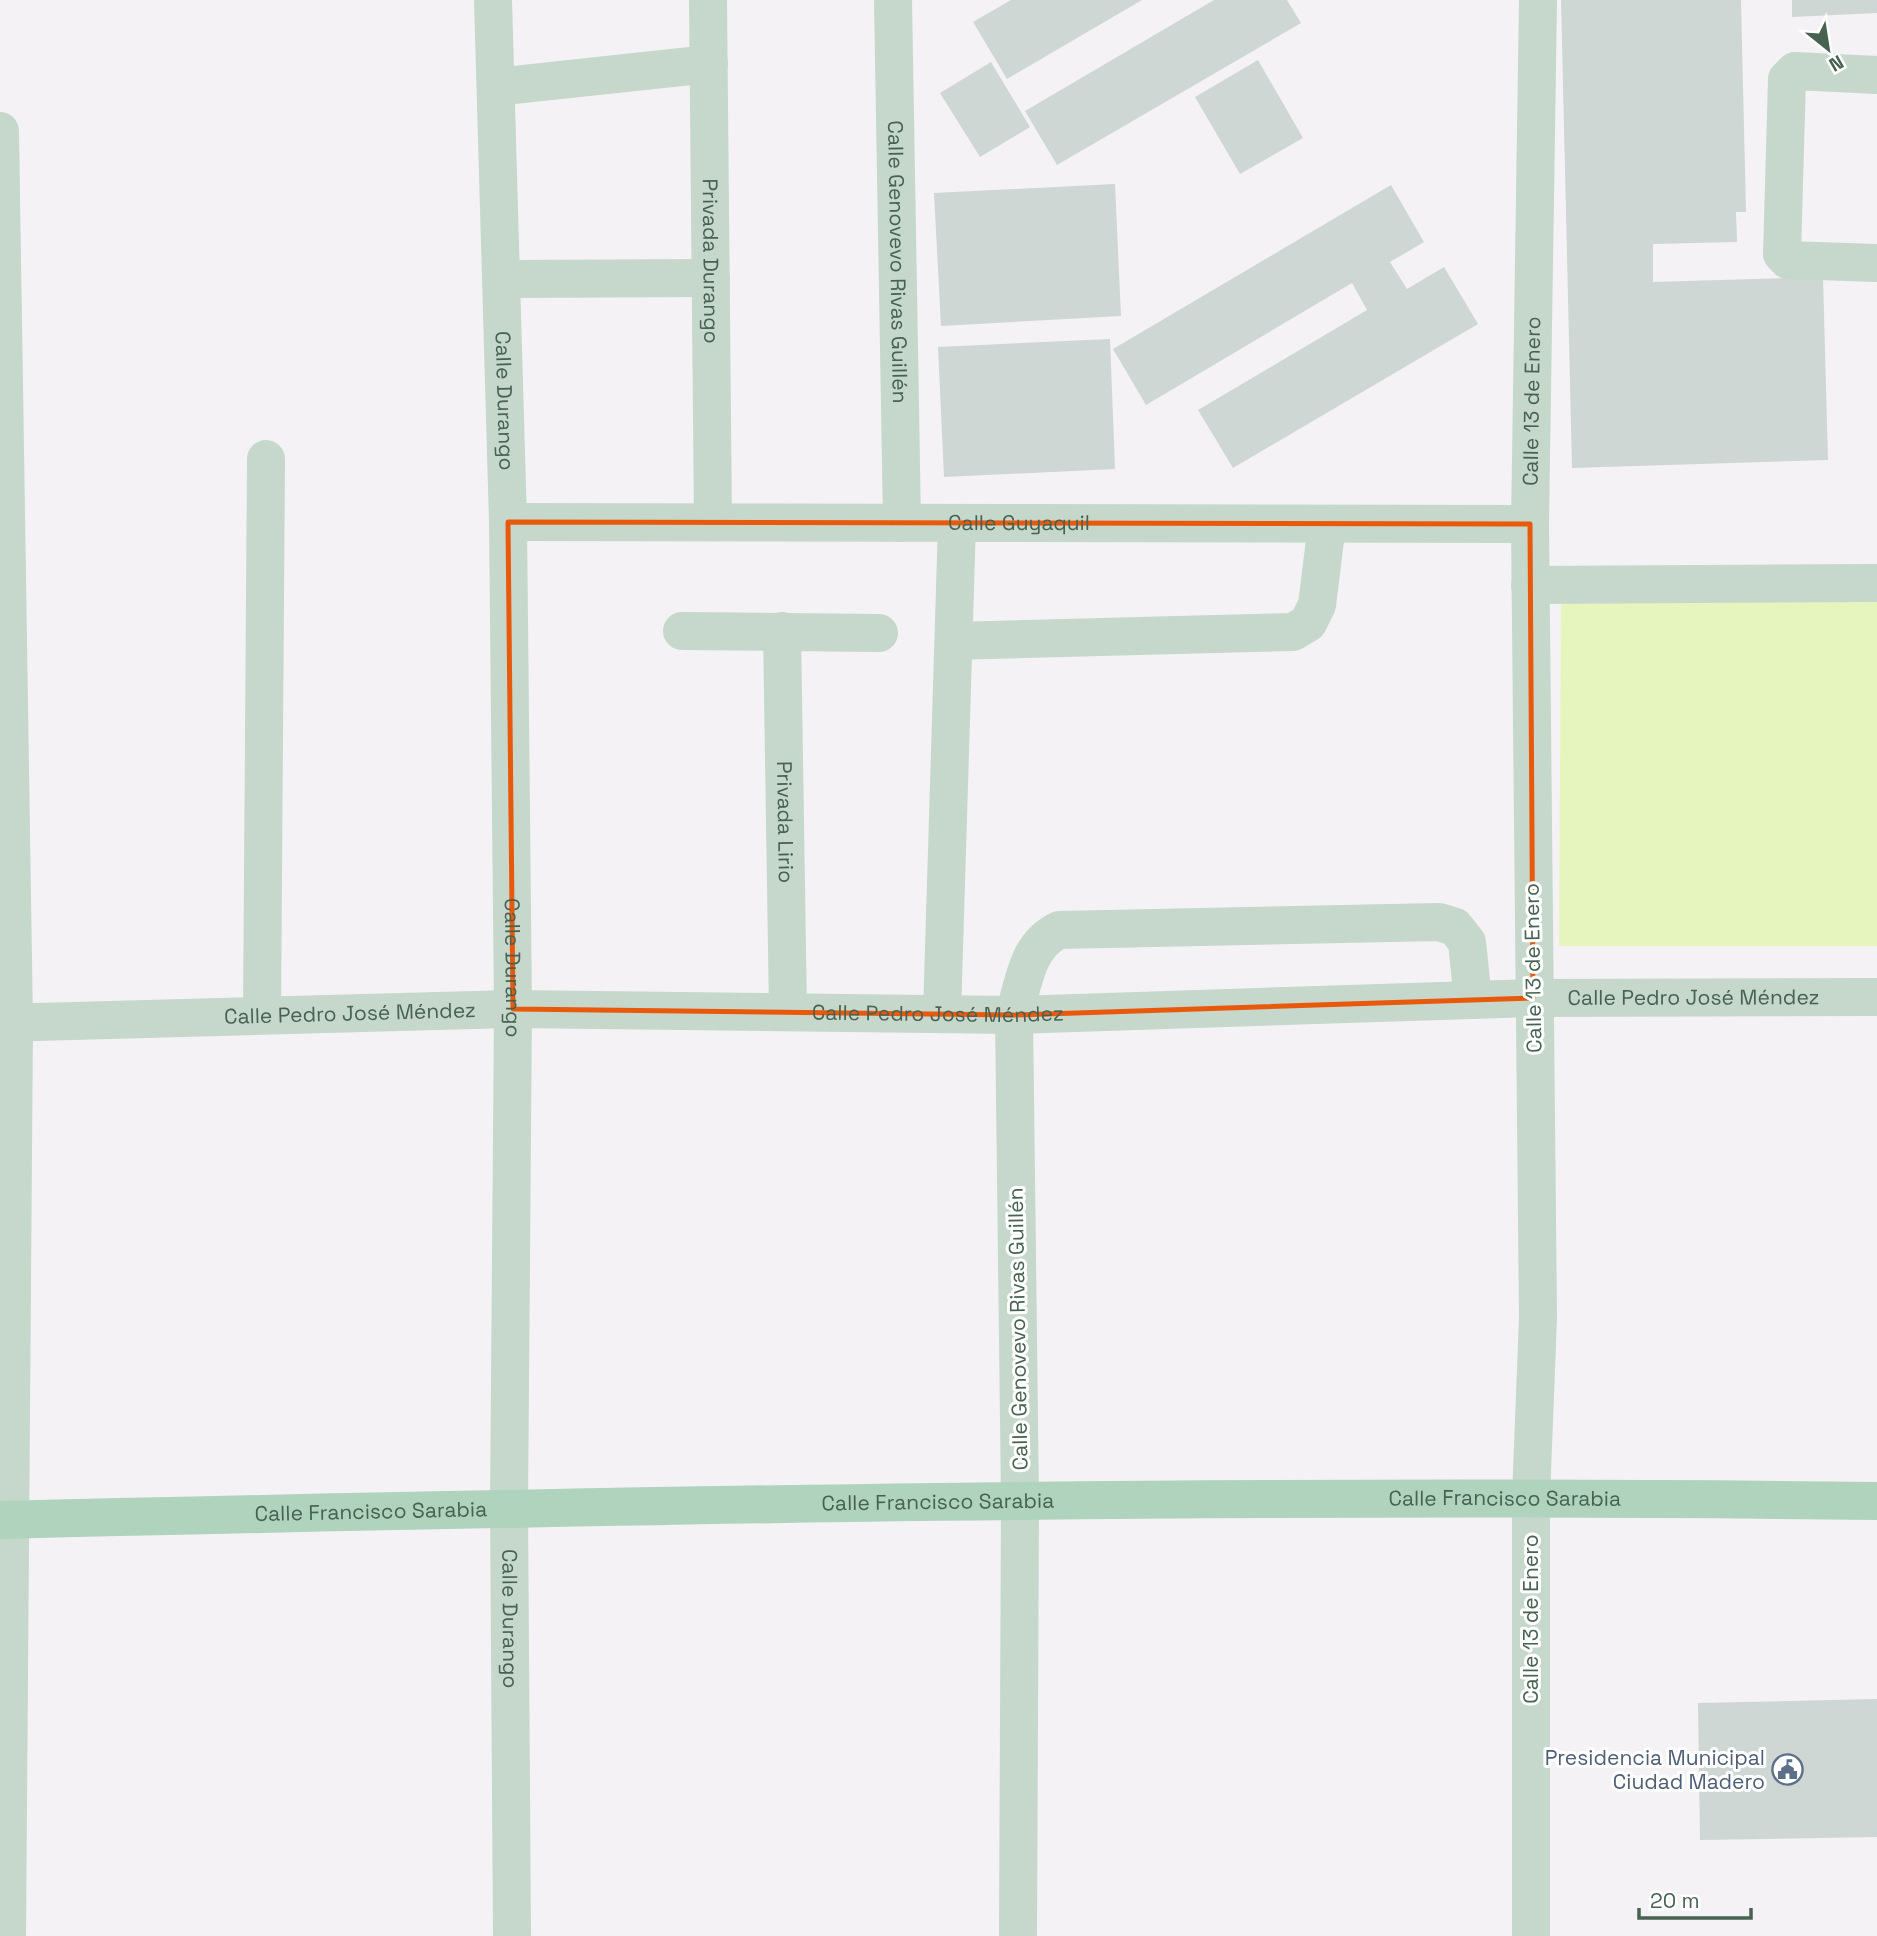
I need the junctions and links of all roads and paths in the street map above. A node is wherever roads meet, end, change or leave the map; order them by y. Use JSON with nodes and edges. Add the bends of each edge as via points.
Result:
{"nodes":[{"id":1,"x":493,"y":0,"type":"edge"},
{"id":2,"x":708,"y":0,"type":"edge"},
{"id":3,"x":893,"y":0,"type":"edge"},
{"id":4,"x":1538,"y":0,"type":"edge"},
{"id":5,"x":709,"y":64,"type":"junction"},
{"id":6,"x":1877,"y":75,"type":"edge"},
{"id":7,"x":496,"y":87,"type":"junction"},
{"id":8,"x":0,"y":131,"type":"edge"},
{"id":9,"x":1877,"y":263,"type":"edge"},
{"id":10,"x":711,"y":278,"type":"junction"},
{"id":11,"x":501,"y":279,"type":"junction"},
{"id":12,"x":266,"y":459,"type":"dead end"},
{"id":13,"x":508,"y":522,"type":"junction"},
{"id":14,"x":713,"y":522,"type":"junction"},
{"id":15,"x":902,"y":523,"type":"junction"},
{"id":16,"x":957,"y":523,"type":"junction"},
{"id":17,"x":1326,"y":524,"type":"junction"},
{"id":18,"x":1530,"y":524,"type":"junction"},
{"id":19,"x":1877,"y":583,"type":"edge"},
{"id":20,"x":1530,"y":585,"type":"junction"},
{"id":21,"x":682,"y":631,"type":"dead end"},
{"id":22,"x":782,"y":631,"type":"junction"},
{"id":23,"x":879,"y":632,"type":"dead end"},
{"id":24,"x":954,"y":641,"type":"junction"},
{"id":25,"x":5,"y":743,"type":"edge"},
{"id":26,"x":6,"y":851,"type":"edge"},
{"id":27,"x":6,"y":941,"type":"edge"},
{"id":28,"x":1877,"y":997,"type":"edge"},
{"id":29,"x":1533,"y":998,"type":"junction"},
{"id":30,"x":1473,"y":1000,"type":"junction"},
{"id":31,"x":513,"y":1009,"type":"junction"},
{"id":32,"x":788,"y":1012,"type":"junction"},
{"id":33,"x":942,"y":1014,"type":"junction"},
{"id":34,"x":261,"y":1015,"type":"junction"},
{"id":35,"x":1014,"y":1015,"type":"junction"},
{"id":36,"x":7,"y":1023,"type":"edge"},
{"id":37,"x":1531,"y":1497,"type":"junction"},
{"id":38,"x":1020,"y":1500,"type":"junction"},
{"id":39,"x":1877,"y":1501,"type":"edge"},
{"id":40,"x":509,"y":1507,"type":"junction"},
{"id":41,"x":5,"y":1520,"type":"edge"},
{"id":42,"x":7,"y":1936,"type":"edge"},
{"id":43,"x":512,"y":1936,"type":"edge"},
{"id":44,"x":1018,"y":1936,"type":"edge"},
{"id":45,"x":1531,"y":1936,"type":"edge"}],
"edges":[{"from":1,"to":7,"type":"street","name":"Calle Durango"},
{"from":2,"to":5,"type":"street","name":"Privada Durango"},
{"from":3,"to":15,"type":"street","name":"Calle Genovevo Rivas Guillén"},
{"from":4,"to":18,"type":"street","name":"Calle 13 de Enero"},
{"from":5,"to":7,"type":"street"},
{"from":5,"to":10,"type":"street","name":"Privada Durango"},
{"from":6,"to":9,"type":"street","via":[[1795,71],[1787,79],[1782,254],[1788,260]]},
{"from":7,"to":11,"type":"street","name":"Calle Durango"},
{"from":8,"to":25,"type":"street"},
{"from":10,"to":11,"type":"street"},
{"from":10,"to":14,"type":"street","name":"Privada Durango"},
{"from":11,"to":13,"type":"street","name":"Calle Durango"},
{"from":12,"to":34,"type":"street"},
{"from":13,"to":14,"type":"street","name":"Calle Guyaquil"},
{"from":13,"to":31,"type":"street","name":"Calle Durango"},
{"from":14,"to":15,"type":"street","name":"Calle Guyaquil"},
{"from":15,"to":16,"type":"street","name":"Calle Guyaquil"},
{"from":16,"to":17,"type":"street","name":"Calle Guyaquil"},
{"from":16,"to":24,"type":"street"},
{"from":17,"to":18,"type":"street","name":"Calle Guyaquil"},
{"from":17,"to":24,"type":"street","via":[[1317,605],[1308,623],[1293,632]]},
{"from":18,"to":20,"type":"street","name":"Calle 13 de Enero"},
{"from":19,"to":20,"type":"street"},
{"from":20,"to":29,"type":"street","name":"Calle 13 de Enero"},
{"from":21,"to":22,"type":"street"},
{"from":22,"to":23,"type":"street"},
{"from":22,"to":32,"type":"street","name":"Privada Lirio"},
{"from":24,"to":33,"type":"street"},
{"from":25,"to":26,"type":"street"},
{"from":26,"to":27,"type":"street"},
{"from":27,"to":36,"type":"street"},
{"from":28,"to":29,"type":"street","name":"Calle Pedro José Méndez"},
{"from":29,"to":30,"type":"street","name":"Calle Pedro José Méndez"},
{"from":29,"to":37,"type":"street","name":"Calle 13 de Enero","via":[[1538,1318]]},
{"from":30,"to":35,"type":"street","name":"Calle Pedro José Méndez"},
{"from":30,"to":35,"type":"street","name":"Calle Genovevo Rivas Guillén","via":[[1466,942],[1455,928],[1439,922],[1059,930],[1035,947]]},
{"from":31,"to":32,"type":"street","name":"Calle Pedro José Méndez"},
{"from":31,"to":34,"type":"street","name":"Calle Pedro José Méndez"},
{"from":31,"to":40,"type":"street","name":"Calle Durango"},
{"from":32,"to":33,"type":"street","name":"Calle Pedro José Méndez"},
{"from":33,"to":35,"type":"street","name":"Calle Pedro José Méndez"},
{"from":34,"to":36,"type":"street","name":"Calle Pedro José Méndez"},
{"from":35,"to":38,"type":"street","name":"Calle Genovevo Rivas Guillén"},
{"from":36,"to":41,"type":"street"},
{"from":37,"to":38,"type":"main road","name":"Calle Francisco Sarabia"},
{"from":37,"to":39,"type":"main road","name":"Calle Francisco Sarabia"},
{"from":37,"to":45,"type":"street","name":"Calle 13 de Enero"},
{"from":38,"to":40,"type":"main road","name":"Calle Francisco Sarabia"},
{"from":38,"to":44,"type":"street","name":"Calle Genovevo Rivas Guillén"},
{"from":40,"to":41,"type":"main road","name":"Calle Francisco Sarabia"},
{"from":40,"to":43,"type":"street","name":"Calle Durango"},
{"from":41,"to":42,"type":"street"}]}
